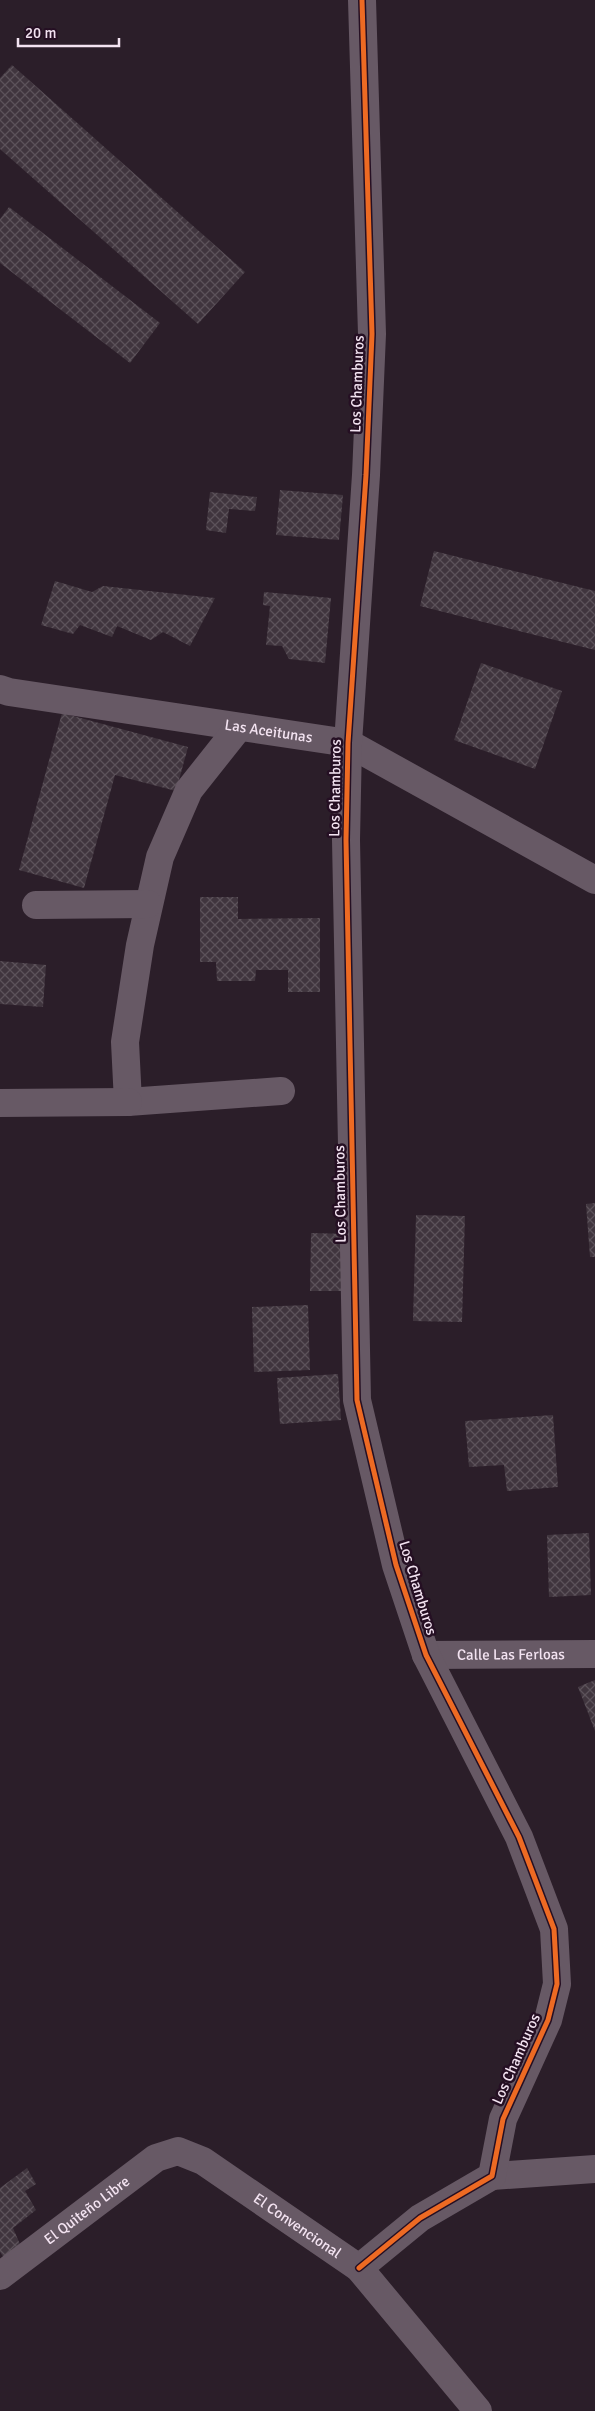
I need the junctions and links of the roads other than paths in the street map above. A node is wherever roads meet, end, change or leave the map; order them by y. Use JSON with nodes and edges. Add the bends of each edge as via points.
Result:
{"nodes":[{"id":1,"x":362,"y":0,"type":"edge"},
{"id":2,"x":0,"y":689,"type":"edge"},
{"id":3,"x":239,"y":727,"type":"junction"},
{"id":4,"x":348,"y":743,"type":"junction"},
{"id":5,"x":595,"y":880,"type":"edge"},
{"id":6,"x":148,"y":904,"type":"junction"},
{"id":7,"x":36,"y":905,"type":"dead end"},
{"id":8,"x":281,"y":1091,"type":"dead end"},
{"id":9,"x":128,"y":1102,"type":"junction"},
{"id":10,"x":0,"y":1103,"type":"edge"},
{"id":11,"x":595,"y":1654,"type":"edge"},
{"id":12,"x":426,"y":1655,"type":"junction"},
{"id":13,"x":178,"y":2151,"type":"joint"},
{"id":14,"x":595,"y":2169,"type":"edge"},
{"id":15,"x":492,"y":2176,"type":"junction"},
{"id":16,"x":360,"y":2268,"type":"junction"},
{"id":17,"x":0,"y":2276,"type":"edge"},
{"id":18,"x":478,"y":2411,"type":"edge"}],
"edges":[{"from":1,"to":4,"type":"street","name":"Los Chamburos","via":[[372,334]]},
{"from":2,"to":3,"type":"street","name":"Las Aceitunas"},
{"from":3,"to":4,"type":"street","name":"Las Aceitunas"},
{"from":3,"to":6,"type":"street","via":[[189,790],[160,857]]},
{"from":4,"to":5,"type":"street","name":"Las Aceitunas"},
{"from":4,"to":12,"type":"street","name":"Los Chamburos","via":[[346,840],[357,1400],[396,1564]]},
{"from":6,"to":7,"type":"street"},
{"from":6,"to":9,"type":"street","via":[[125,1042]]},
{"from":8,"to":9,"type":"street"},
{"from":9,"to":10,"type":"street"},
{"from":11,"to":12,"type":"street","name":"Calle Las Ferloas"},
{"from":12,"to":15,"type":"street","name":"Los Chamburos","via":[[519,1837],[554,1929],[557,1984],[548,2020],[503,2120]]},
{"from":13,"to":16,"type":"street","name":"El Convencional","via":[[203,2161]]},
{"from":13,"to":17,"type":"street","name":"El Quiteño Libre","via":[[156,2158]]},
{"from":14,"to":15,"type":"street"},
{"from":15,"to":16,"type":"street","via":[[420,2218]]},
{"from":16,"to":18,"type":"street","name":"El Convencional"}]}
